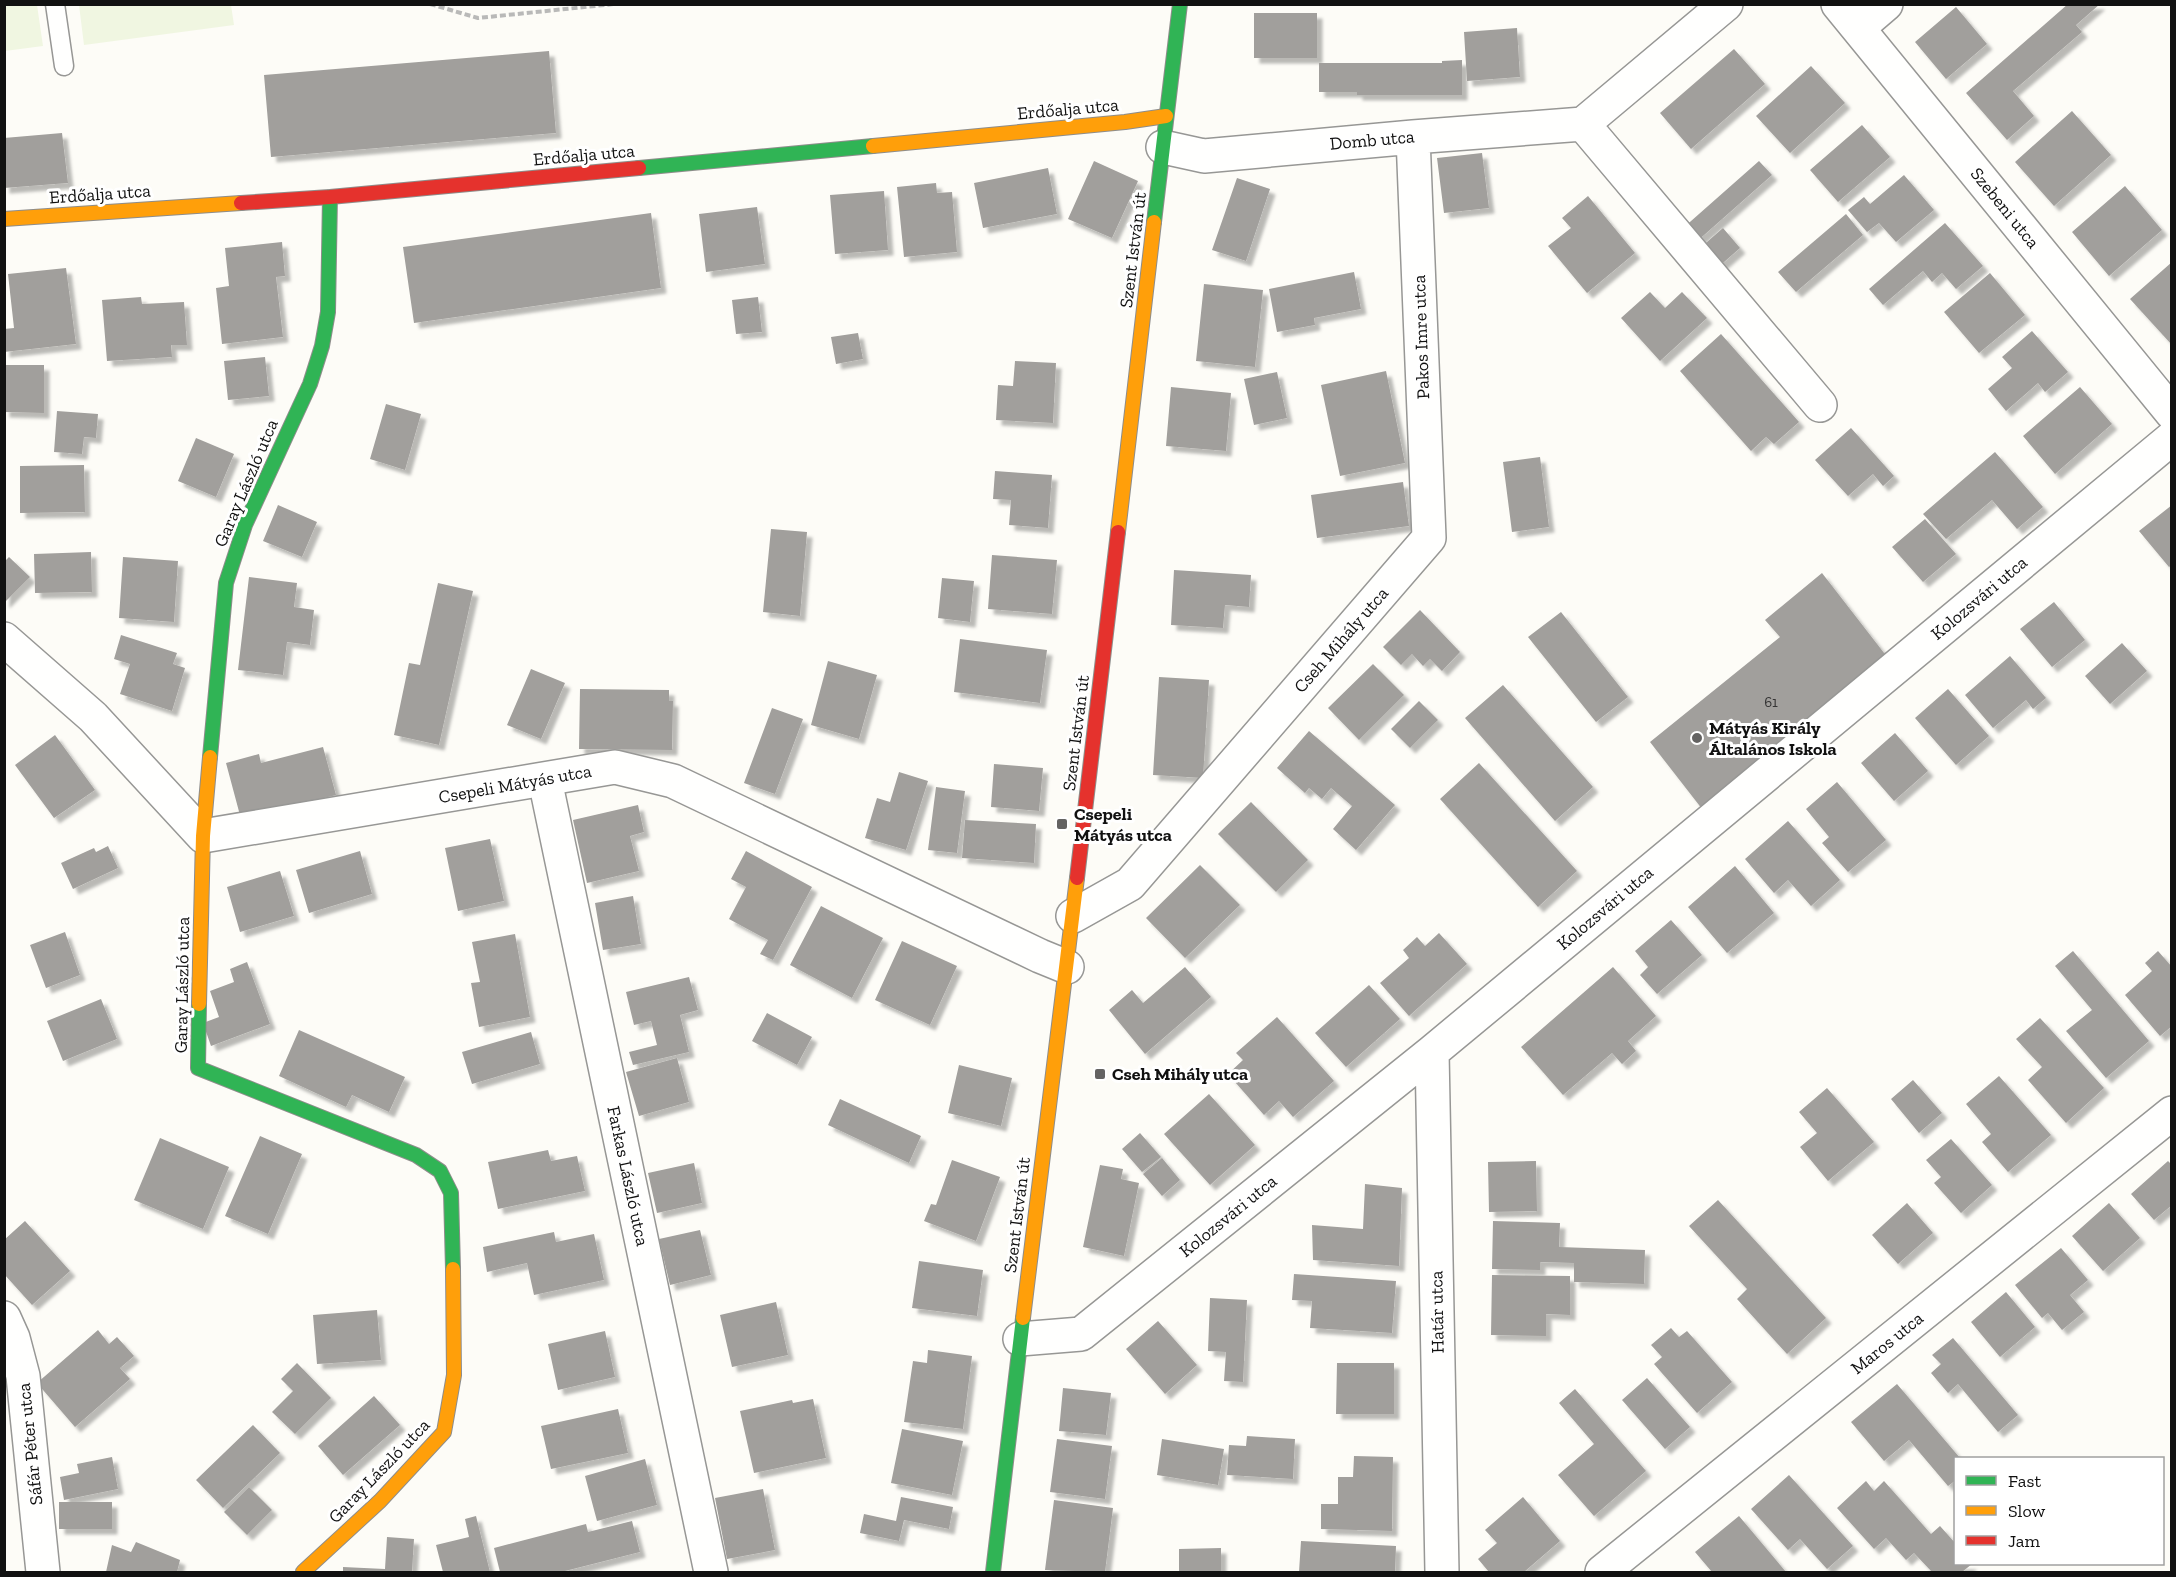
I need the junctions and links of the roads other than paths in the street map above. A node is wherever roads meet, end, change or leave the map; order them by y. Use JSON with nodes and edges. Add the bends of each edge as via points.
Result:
{"nodes":[{"id":1,"x":56,"y":4,"type":"edge"},
{"id":2,"x":1180,"y":4,"type":"edge"},
{"id":3,"x":1726,"y":4,"type":"edge"},
{"id":4,"x":1886,"y":4,"type":"edge"},
{"id":5,"x":1848,"y":16,"type":"edge"},
{"id":6,"x":64,"y":66,"type":"dead end"},
{"id":7,"x":1583,"y":124,"type":"junction"},
{"id":8,"x":1164,"y":132,"type":"junction"},
{"id":9,"x":1413,"y":136,"type":"junction"},
{"id":10,"x":330,"y":197,"type":"junction"},
{"id":11,"x":4,"y":219,"type":"edge"},
{"id":12,"x":1820,"y":405,"type":"dead end"},
{"id":13,"x":2172,"y":412,"type":"edge"},
{"id":14,"x":2172,"y":438,"type":"edge"},
{"id":15,"x":1429,"y":538,"type":"joint"},
{"id":16,"x":4,"y":639,"type":"edge"},
{"id":17,"x":546,"y":780,"type":"junction"},
{"id":18,"x":203,"y":836,"type":"junction"},
{"id":19,"x":1073,"y":916,"type":"junction"},
{"id":20,"x":1067,"y":967,"type":"junction"},
{"id":21,"x":1432,"y":1052,"type":"junction"},
{"id":22,"x":2172,"y":1113,"type":"edge"},
{"id":23,"x":4,"y":1318,"type":"edge"},
{"id":24,"x":1020,"y":1339,"type":"junction"},
{"id":25,"x":43,"y":1572,"type":"edge"},
{"id":26,"x":303,"y":1572,"type":"edge"},
{"id":27,"x":711,"y":1572,"type":"edge"},
{"id":28,"x":993,"y":1572,"type":"edge"},
{"id":29,"x":1442,"y":1572,"type":"edge"},
{"id":30,"x":1602,"y":1572,"type":"edge"}],
"edges":[{"from":1,"to":6,"type":"lane"},
{"from":2,"to":8,"type":"street","name":"Szent István út"},
{"from":3,"to":7,"type":"street"},
{"from":4,"to":5,"type":"street"},
{"from":5,"to":13,"type":"street","name":"Szebeni utca"},
{"from":7,"to":9,"type":"street","name":"Domb utca"},
{"from":7,"to":12,"type":"street"},
{"from":8,"to":9,"type":"street","name":"Domb utca","via":[[1204,156]]},
{"from":8,"to":10,"type":"street","name":"Erdőalja utca","via":[[1125,122]]},
{"from":8,"to":19,"type":"street","name":"Szent István út"},
{"from":9,"to":15,"type":"street","name":"Pakos Imre utca"},
{"from":10,"to":11,"type":"street","name":"Erdőalja utca"},
{"from":10,"to":18,"type":"street","name":"Garay László utca","via":[[328,312],[322,346],[310,384],[245,525],[226,583]]},
{"from":14,"to":21,"type":"street","name":"Kolozsvári utca"},
{"from":15,"to":19,"type":"street","name":"Cseh Mihály utca","via":[[1130,884]]},
{"from":16,"to":18,"type":"street","via":[[93,717]]},
{"from":17,"to":18,"type":"street","name":"Csepeli Mátyás utca"},
{"from":17,"to":20,"type":"street","name":"Csepeli Mátyás utca","via":[[615,767],[673,781]]},
{"from":17,"to":27,"type":"street","name":"Farkas László utca"},
{"from":18,"to":26,"type":"street","name":"Garay László utca","via":[[198,1068],[416,1155],[440,1171],[451,1193],[454,1375],[444,1432],[380,1501]]},
{"from":19,"to":20,"type":"street","name":"Szent István út"},
{"from":20,"to":24,"type":"street","name":"Szent István út"},
{"from":21,"to":24,"type":"street","name":"Kolozsvári utca","via":[[1081,1334]]},
{"from":21,"to":29,"type":"street","name":"Határ utca"},
{"from":22,"to":30,"type":"street","name":"Maros utca"},
{"from":23,"to":25,"type":"street","name":"Sáfár Péter utca","via":[[23,1376]]},
{"from":24,"to":28,"type":"street","name":"Szent István út"}]}
